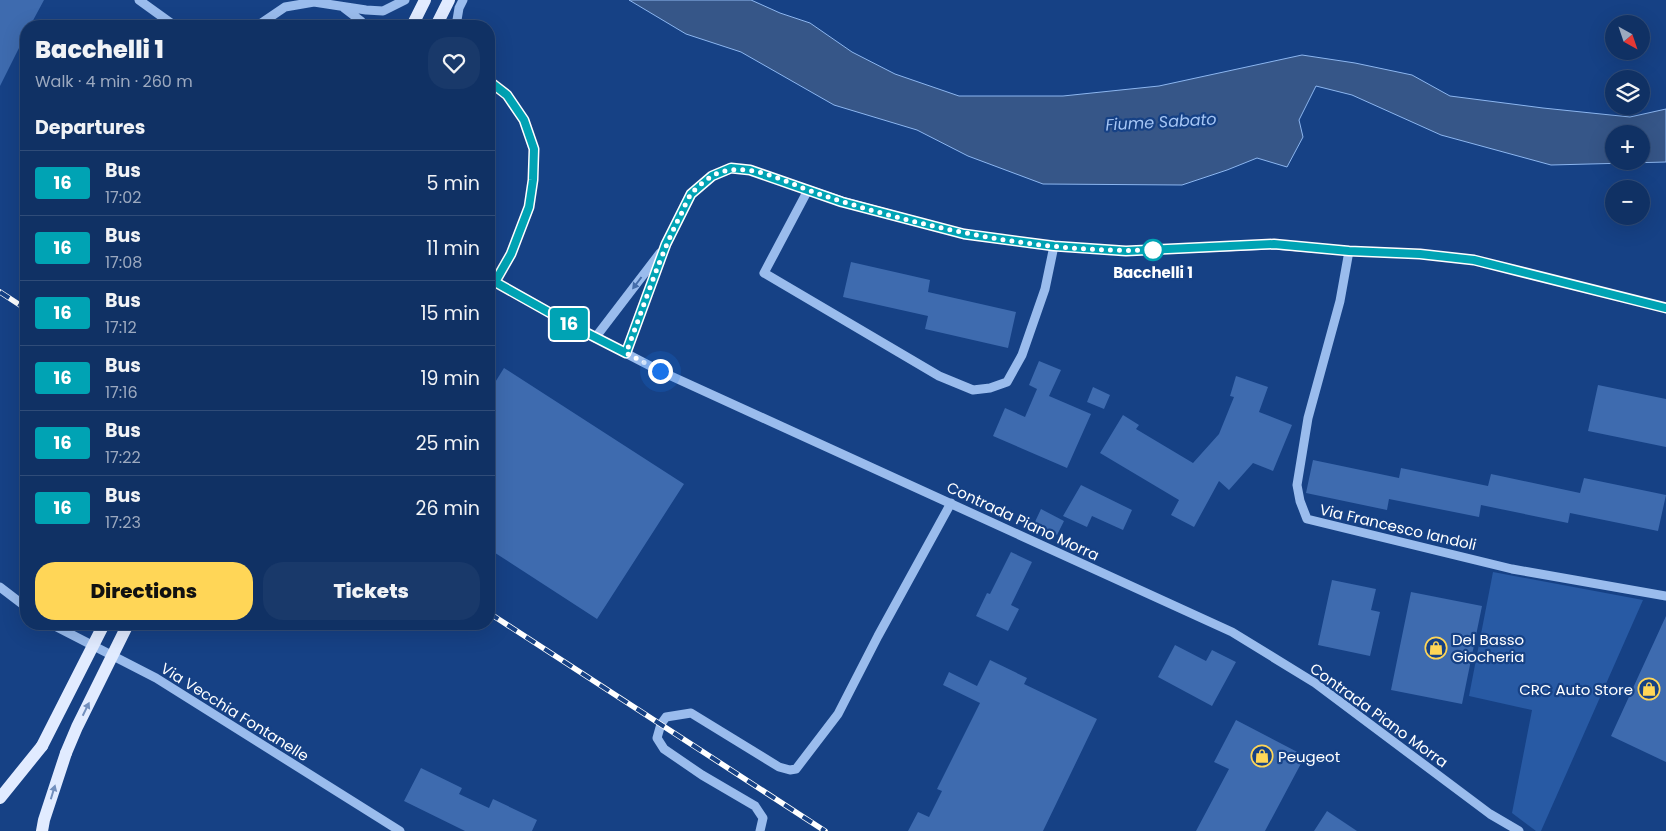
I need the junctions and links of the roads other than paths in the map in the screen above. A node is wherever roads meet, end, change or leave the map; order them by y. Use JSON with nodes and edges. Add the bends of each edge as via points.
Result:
{"nodes":[{"id":1,"x":139,"y":0,"type":"edge"},
{"id":2,"x":405,"y":0,"type":"edge"},
{"id":3,"x":425,"y":0,"type":"edge"},
{"id":4,"x":449,"y":0,"type":"edge"},
{"id":5,"x":462,"y":0,"type":"edge"},
{"id":6,"x":342,"y":7,"type":"junction"},
{"id":7,"x":167,"y":20,"type":"edge"},
{"id":8,"x":266,"y":20,"type":"edge"},
{"id":9,"x":357,"y":20,"type":"edge"},
{"id":10,"x":415,"y":20,"type":"edge"},
{"id":11,"x":439,"y":20,"type":"edge"},
{"id":12,"x":457,"y":20,"type":"edge"},
{"id":13,"x":495,"y":86,"type":"edge"},
{"id":14,"x":808,"y":190,"type":"junction"},
{"id":15,"x":666,"y":244,"type":"junction"},
{"id":16,"x":1054,"y":246,"type":"junction"},
{"id":17,"x":1349,"y":251,"type":"junction"},
{"id":18,"x":495,"y":277,"type":"edge"},
{"id":19,"x":495,"y":283,"type":"edge"},
{"id":20,"x":1666,"y":308,"type":"edge"},
{"id":21,"x":595,"y":338,"type":"junction"},
{"id":22,"x":626,"y":353,"type":"junction"},
{"id":23,"x":951,"y":503,"type":"junction"},
{"id":24,"x":0,"y":588,"type":"edge"},
{"id":25,"x":1666,"y":596,"type":"edge"},
{"id":26,"x":20,"y":603,"type":"edge"},
{"id":27,"x":63,"y":630,"type":"edge"},
{"id":28,"x":101,"y":630,"type":"edge"},
{"id":29,"x":125,"y":630,"type":"edge"},
{"id":30,"x":0,"y":798,"type":"edge"},
{"id":31,"x":42,"y":831,"type":"edge"},
{"id":32,"x":400,"y":831,"type":"edge"},
{"id":33,"x":760,"y":831,"type":"edge"},
{"id":34,"x":1519,"y":831,"type":"edge"}],
"edges":[{"from":1,"to":7,"type":"street"},
{"from":2,"to":6,"type":"street","via":[[383,11]]},
{"from":3,"to":10,"type":"main road"},
{"from":4,"to":11,"type":"main road"},
{"from":5,"to":12,"type":"street"},
{"from":6,"to":8,"type":"street","via":[[314,2],[285,7]]},
{"from":6,"to":9,"type":"street"},
{"from":13,"to":18,"type":"street","via":[[507,95],[524,120],[534,149],[529,207],[511,254]]},
{"from":14,"to":15,"type":"street","via":[[750,170],[731,168],[712,176],[691,194]]},
{"from":14,"to":16,"type":"street","via":[[964,234]]},
{"from":14,"to":16,"type":"street","via":[[764,273],[939,376],[973,390],[1007,382],[1022,355],[1045,290]]},
{"from":15,"to":21,"type":"street","one_way":true},
{"from":15,"to":22,"type":"street"},
{"from":16,"to":17,"type":"street","via":[[1126,251],[1274,244]]},
{"from":17,"to":20,"type":"street","via":[[1474,260]]},
{"from":17,"to":25,"type":"street","name":"Via Francesco Iandoli","via":[[1340,301],[1308,418],[1297,485],[1308,520],[1512,568]]},
{"from":19,"to":21,"type":"street","name":"Contrada Piano Morra"},
{"from":21,"to":22,"type":"street","name":"Contrada Piano Morra"},
{"from":22,"to":23,"type":"street","name":"Contrada Piano Morra"},
{"from":23,"to":33,"type":"street","via":[[838,714],[796,769],[779,767],[691,713],[666,717],[661,724],[658,738],[664,749],[755,806],[763,818]]},
{"from":23,"to":34,"type":"street","name":"Contrada Piano Morra","via":[[1232,632],[1315,683],[1490,814]]},
{"from":24,"to":26,"type":"street"},
{"from":27,"to":32,"type":"street","name":"Via Vecchia Fontanelle","via":[[156,678]]},
{"from":28,"to":30,"type":"main road","bridge":true,"via":[[42,746]]},
{"from":31,"to":29,"type":"main road","one_way":true,"bridge":true,"via":[[66,753]]}]}
